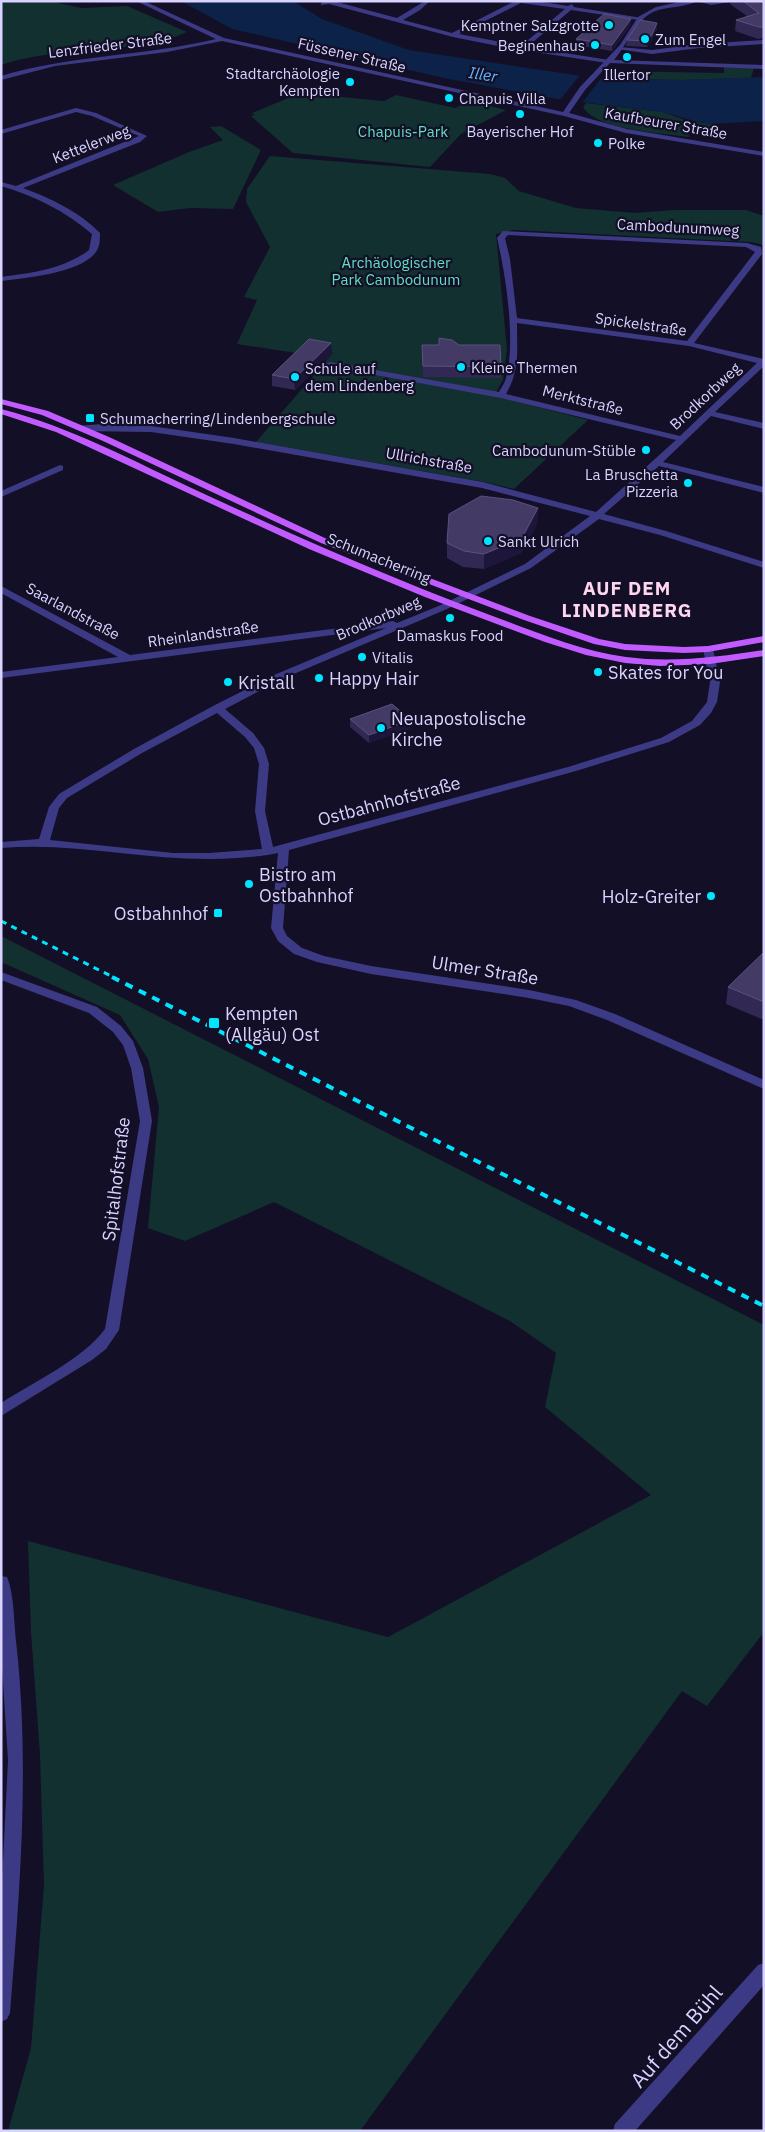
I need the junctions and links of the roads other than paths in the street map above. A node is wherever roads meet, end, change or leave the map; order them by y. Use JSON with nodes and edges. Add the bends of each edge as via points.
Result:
{"nodes":[{"id":1,"x":139,"y":1,"type":"edge"},
{"id":2,"x":521,"y":1,"type":"edge"},
{"id":3,"x":578,"y":1,"type":"edge"},
{"id":4,"x":695,"y":1,"type":"edge"},
{"id":5,"x":699,"y":1,"type":"edge"},
{"id":6,"x":734,"y":1,"type":"edge"},
{"id":7,"x":426,"y":2,"type":"edge"},
{"id":8,"x":436,"y":2,"type":"edge"},
{"id":9,"x":337,"y":6,"type":"dead end"},
{"id":10,"x":569,"y":9,"type":"junction"},
{"id":11,"x":639,"y":18,"type":"junction"},
{"id":12,"x":396,"y":21,"type":"junction"},
{"id":13,"x":452,"y":35,"type":"junction"},
{"id":14,"x":222,"y":39,"type":"junction"},
{"id":15,"x":764,"y":42,"type":"edge"},
{"id":16,"x":522,"y":48,"type":"junction"},
{"id":17,"x":620,"y":49,"type":"junction"},
{"id":18,"x":607,"y":61,"type":"junction"},
{"id":19,"x":764,"y":67,"type":"edge"},
{"id":20,"x":1,"y":78,"type":"edge"},
{"id":21,"x":565,"y":114,"type":"junction"},
{"id":22,"x":1,"y":132,"type":"edge"},
{"id":23,"x":764,"y":154,"type":"edge"},
{"id":24,"x":1,"y":184,"type":"edge"},
{"id":25,"x":18,"y":188,"type":"junction"},
{"id":26,"x":1,"y":278,"type":"edge"},
{"id":27,"x":513,"y":320,"type":"junction"},
{"id":28,"x":689,"y":344,"type":"junction"},
{"id":29,"x":763,"y":362,"type":"edge"},
{"id":30,"x":330,"y":364,"type":"dead end"},
{"id":31,"x":501,"y":395,"type":"junction"},
{"id":32,"x":1,"y":401,"type":"edge"},
{"id":33,"x":1,"y":411,"type":"edge"},
{"id":34,"x":709,"y":413,"type":"junction"},
{"id":35,"x":764,"y":426,"type":"edge"},
{"id":36,"x":80,"y":428,"type":"junction"},
{"id":37,"x":681,"y":439,"type":"junction"},
{"id":38,"x":657,"y":463,"type":"junction"},
{"id":39,"x":60,"y":468,"type":"dead end"},
{"id":40,"x":764,"y":490,"type":"edge"},
{"id":41,"x":1,"y":494,"type":"edge"},
{"id":42,"x":598,"y":515,"type":"junction"},
{"id":43,"x":764,"y":565,"type":"edge"},
{"id":44,"x":1,"y":589,"type":"edge"},
{"id":45,"x":468,"y":596,"type":"junction"},
{"id":46,"x":451,"y":603,"type":"junction"},
{"id":47,"x":409,"y":622,"type":"junction"},
{"id":48,"x":764,"y":639,"type":"edge"},
{"id":49,"x":708,"y":649,"type":"junction"},
{"id":50,"x":764,"y":653,"type":"edge"},
{"id":51,"x":129,"y":659,"type":"junction"},
{"id":52,"x":710,"y":662,"type":"junction"},
{"id":53,"x":1,"y":675,"type":"edge"},
{"id":54,"x":217,"y":708,"type":"junction"},
{"id":55,"x":44,"y":841,"type":"junction"},
{"id":56,"x":1,"y":845,"type":"edge"},
{"id":57,"x":284,"y":848,"type":"junction"},
{"id":58,"x":268,"y":852,"type":"junction"},
{"id":59,"x":1,"y":976,"type":"edge"},
{"id":60,"x":764,"y":1086,"type":"edge"},
{"id":61,"x":1,"y":1410,"type":"edge"},
{"id":62,"x":1,"y":1582,"type":"edge"},
{"id":63,"x":764,"y":1971,"type":"edge"},
{"id":64,"x":1,"y":2013,"type":"edge"},
{"id":65,"x":622,"y":2131,"type":"edge"}],
"edges":[{"from":1,"to":14,"type":"street","name":"Füssener Straße"},
{"from":2,"to":10,"type":"street"},
{"from":2,"to":13,"type":"street"},
{"from":3,"to":10,"type":"street"},
{"from":4,"to":11,"type":"street","via":[[656,10]]},
{"from":5,"to":6,"type":"street"},
{"from":7,"to":8,"type":"street"},
{"from":7,"to":12,"type":"street"},
{"from":9,"to":12,"type":"street"},
{"from":10,"to":11,"type":"street"},
{"from":10,"to":16,"type":"street"},
{"from":11,"to":17,"type":"street"},
{"from":12,"to":13,"type":"street"},
{"from":13,"to":16,"type":"street"},
{"from":14,"to":20,"type":"street","name":"Lenzfrieder Straße","via":[[168,51],[47,66]]},
{"from":14,"to":21,"type":"street","name":"Füssener Straße"},
{"from":15,"to":17,"type":"street","via":[[652,52]]},
{"from":16,"to":18,"type":"street"},
{"from":17,"to":18,"type":"street"},
{"from":18,"to":19,"type":"street"},
{"from":18,"to":21,"type":"street"},
{"from":21,"to":23,"type":"street","name":"Kaufbeurer Straße","via":[[626,132]]},
{"from":22,"to":25,"type":"street","name":"Kettelerweg","via":[[76,110],[94,114],[144,136]]},
{"from":24,"to":25,"type":"street"},
{"from":25,"to":26,"type":"street","via":[[54,203],[83,221],[96,233],[96,244],[92,252],[69,264]]},
{"from":27,"to":28,"type":"street","name":"Spickelstraße"},
{"from":27,"to":28,"type":"street","name":"Cambodunumweg","via":[[501,238],[506,233],[747,245],[758,249],[759,252]]},
{"from":27,"to":31,"type":"street","via":[[510,380]]},
{"from":28,"to":29,"type":"street","name":"Spickelstraße"},
{"from":29,"to":34,"type":"street","name":"Brodkorbweg"},
{"from":30,"to":31,"type":"street","name":"Merktstraße"},
{"from":31,"to":37,"type":"street","name":"Merktstraße"},
{"from":32,"to":36,"type":"main road","name":"Schumacherring","via":[[46,413]]},
{"from":33,"to":46,"type":"main road","name":"Schumacherring","via":[[59,430],[312,547]]},
{"from":34,"to":35,"type":"street"},
{"from":34,"to":37,"type":"street","name":"Brodkorbweg"},
{"from":36,"to":42,"type":"street","name":"Ullrichstraße","via":[[151,429],[234,441],[483,485]]},
{"from":36,"to":45,"type":"main road","name":"Schumacherring","via":[[324,541]]},
{"from":37,"to":38,"type":"street","name":"Brodkorbweg"},
{"from":38,"to":40,"type":"street"},
{"from":38,"to":42,"type":"street","name":"Brodkorbweg"},
{"from":39,"to":41,"type":"street"},
{"from":42,"to":43,"type":"street","name":"Ullrichstraße"},
{"from":42,"to":45,"type":"street","name":"Brodkorbweg","via":[[528,566]]},
{"from":44,"to":51,"type":"street","name":"Saarlandstraße"},
{"from":45,"to":46,"type":"street","name":"Brodkorbweg"},
{"from":45,"to":49,"type":"main road","name":"Schumacherring","via":[[597,642],[656,650]]},
{"from":46,"to":47,"type":"street","name":"Brodkorbweg"},
{"from":46,"to":52,"type":"main road","name":"Schumacherring","via":[[586,652],[660,663]]},
{"from":47,"to":51,"type":"street","name":"Rheinlandstraße"},
{"from":47,"to":54,"type":"street","name":"Brodkorbweg","via":[[278,677]]},
{"from":48,"to":49,"type":"main road","name":"Schumacherring"},
{"from":49,"to":52,"type":"street","name":"Ostbahnhofstraße"},
{"from":50,"to":52,"type":"main road","name":"Schumacherring"},
{"from":51,"to":53,"type":"street","name":"Rheinlandstraße"},
{"from":52,"to":57,"type":"street","name":"Ostbahnhofstraße","via":[[715,682],[708,711],[665,740],[572,769]]},
{"from":54,"to":55,"type":"street","name":"Brodkorbweg","via":[[63,796],[54,807]]},
{"from":54,"to":58,"type":"street","via":[[249,735],[259,748],[264,764],[260,812]]},
{"from":55,"to":56,"type":"street","name":"Ostbahnhofstraße"},
{"from":55,"to":58,"type":"street","name":"Ostbahnhofstraße","via":[[173,856],[222,857]]},
{"from":57,"to":58,"type":"street","name":"Ostbahnhofstraße"},
{"from":57,"to":60,"type":"street","name":"Ulmer Straße","via":[[276,928],[282,938],[298,951],[371,970],[572,1003],[612,1017]]},
{"from":59,"to":61,"type":"street","name":"Spitalhofstraße","via":[[93,1010],[117,1029],[129,1044],[137,1068],[146,1121],[112,1330],[102,1345],[87,1356]]},
{"from":62,"to":64,"type":"street","via":[[16,1758],[12,1888]]},
{"from":63,"to":65,"type":"street","name":"Auf dem Bühl"}]}
